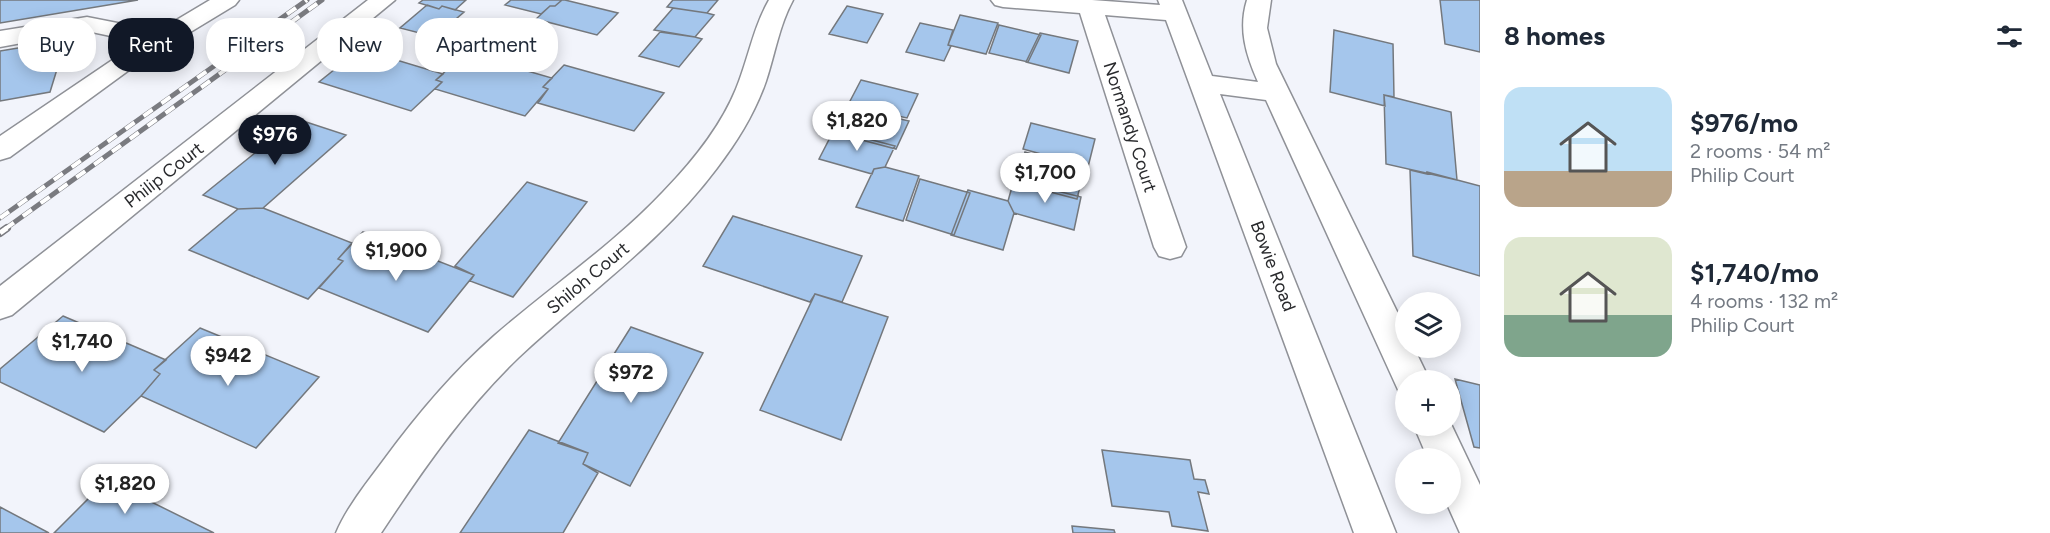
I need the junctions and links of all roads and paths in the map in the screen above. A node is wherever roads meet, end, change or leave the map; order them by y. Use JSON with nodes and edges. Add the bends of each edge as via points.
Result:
{"nodes":[{"id":1,"x":227,"y":0,"type":"edge"},
{"id":2,"x":383,"y":0,"type":"edge"},
{"id":3,"x":781,"y":0,"type":"edge"},
{"id":4,"x":1003,"y":0,"type":"edge"},
{"id":5,"x":1259,"y":0,"type":"edge"},
{"id":6,"x":1090,"y":7,"type":"junction"},
{"id":7,"x":1173,"y":7,"type":"edge"},
{"id":8,"x":194,"y":20,"type":"edge"},
{"id":9,"x":108,"y":28,"type":"edge"},
{"id":10,"x":0,"y":39,"type":"edge"},
{"id":11,"x":110,"y":72,"type":"edge"},
{"id":12,"x":1202,"y":83,"type":"junction"},
{"id":13,"x":1276,"y":93,"type":"junction"},
{"id":14,"x":0,"y":150,"type":"edge"},
{"id":15,"x":1170,"y":247,"type":"dead end"},
{"id":16,"x":0,"y":305,"type":"edge"},
{"id":17,"x":1407,"y":370,"type":"edge"},
{"id":18,"x":1461,"y":489,"type":"edge"},
{"id":19,"x":1480,"y":530,"type":"edge"},
{"id":20,"x":357,"y":533,"type":"edge"},
{"id":21,"x":1376,"y":533,"type":"edge"}],
"edges":[{"from":1,"to":8,"type":"street"},
{"from":2,"to":16,"type":"street","name":"Philip Court"},
{"from":3,"to":20,"type":"street","name":"Shiloh Court","via":[[748,92],[701,169],[645,231],[478,374],[432,426]]},
{"from":4,"to":6,"type":"street"},
{"from":5,"to":13,"type":"street","via":[[1254,16],[1255,38]]},
{"from":6,"to":7,"type":"street"},
{"from":6,"to":15,"type":"street","name":"Normandy Court"},
{"from":7,"to":12,"type":"street","name":"Bowie Road"},
{"from":9,"to":10,"type":"street","via":[[87,24]]},
{"from":11,"to":14,"type":"street"},
{"from":12,"to":13,"type":"street"},
{"from":12,"to":21,"type":"street","name":"Bowie Road"},
{"from":13,"to":17,"type":"street"},
{"from":18,"to":19,"type":"street"}]}
